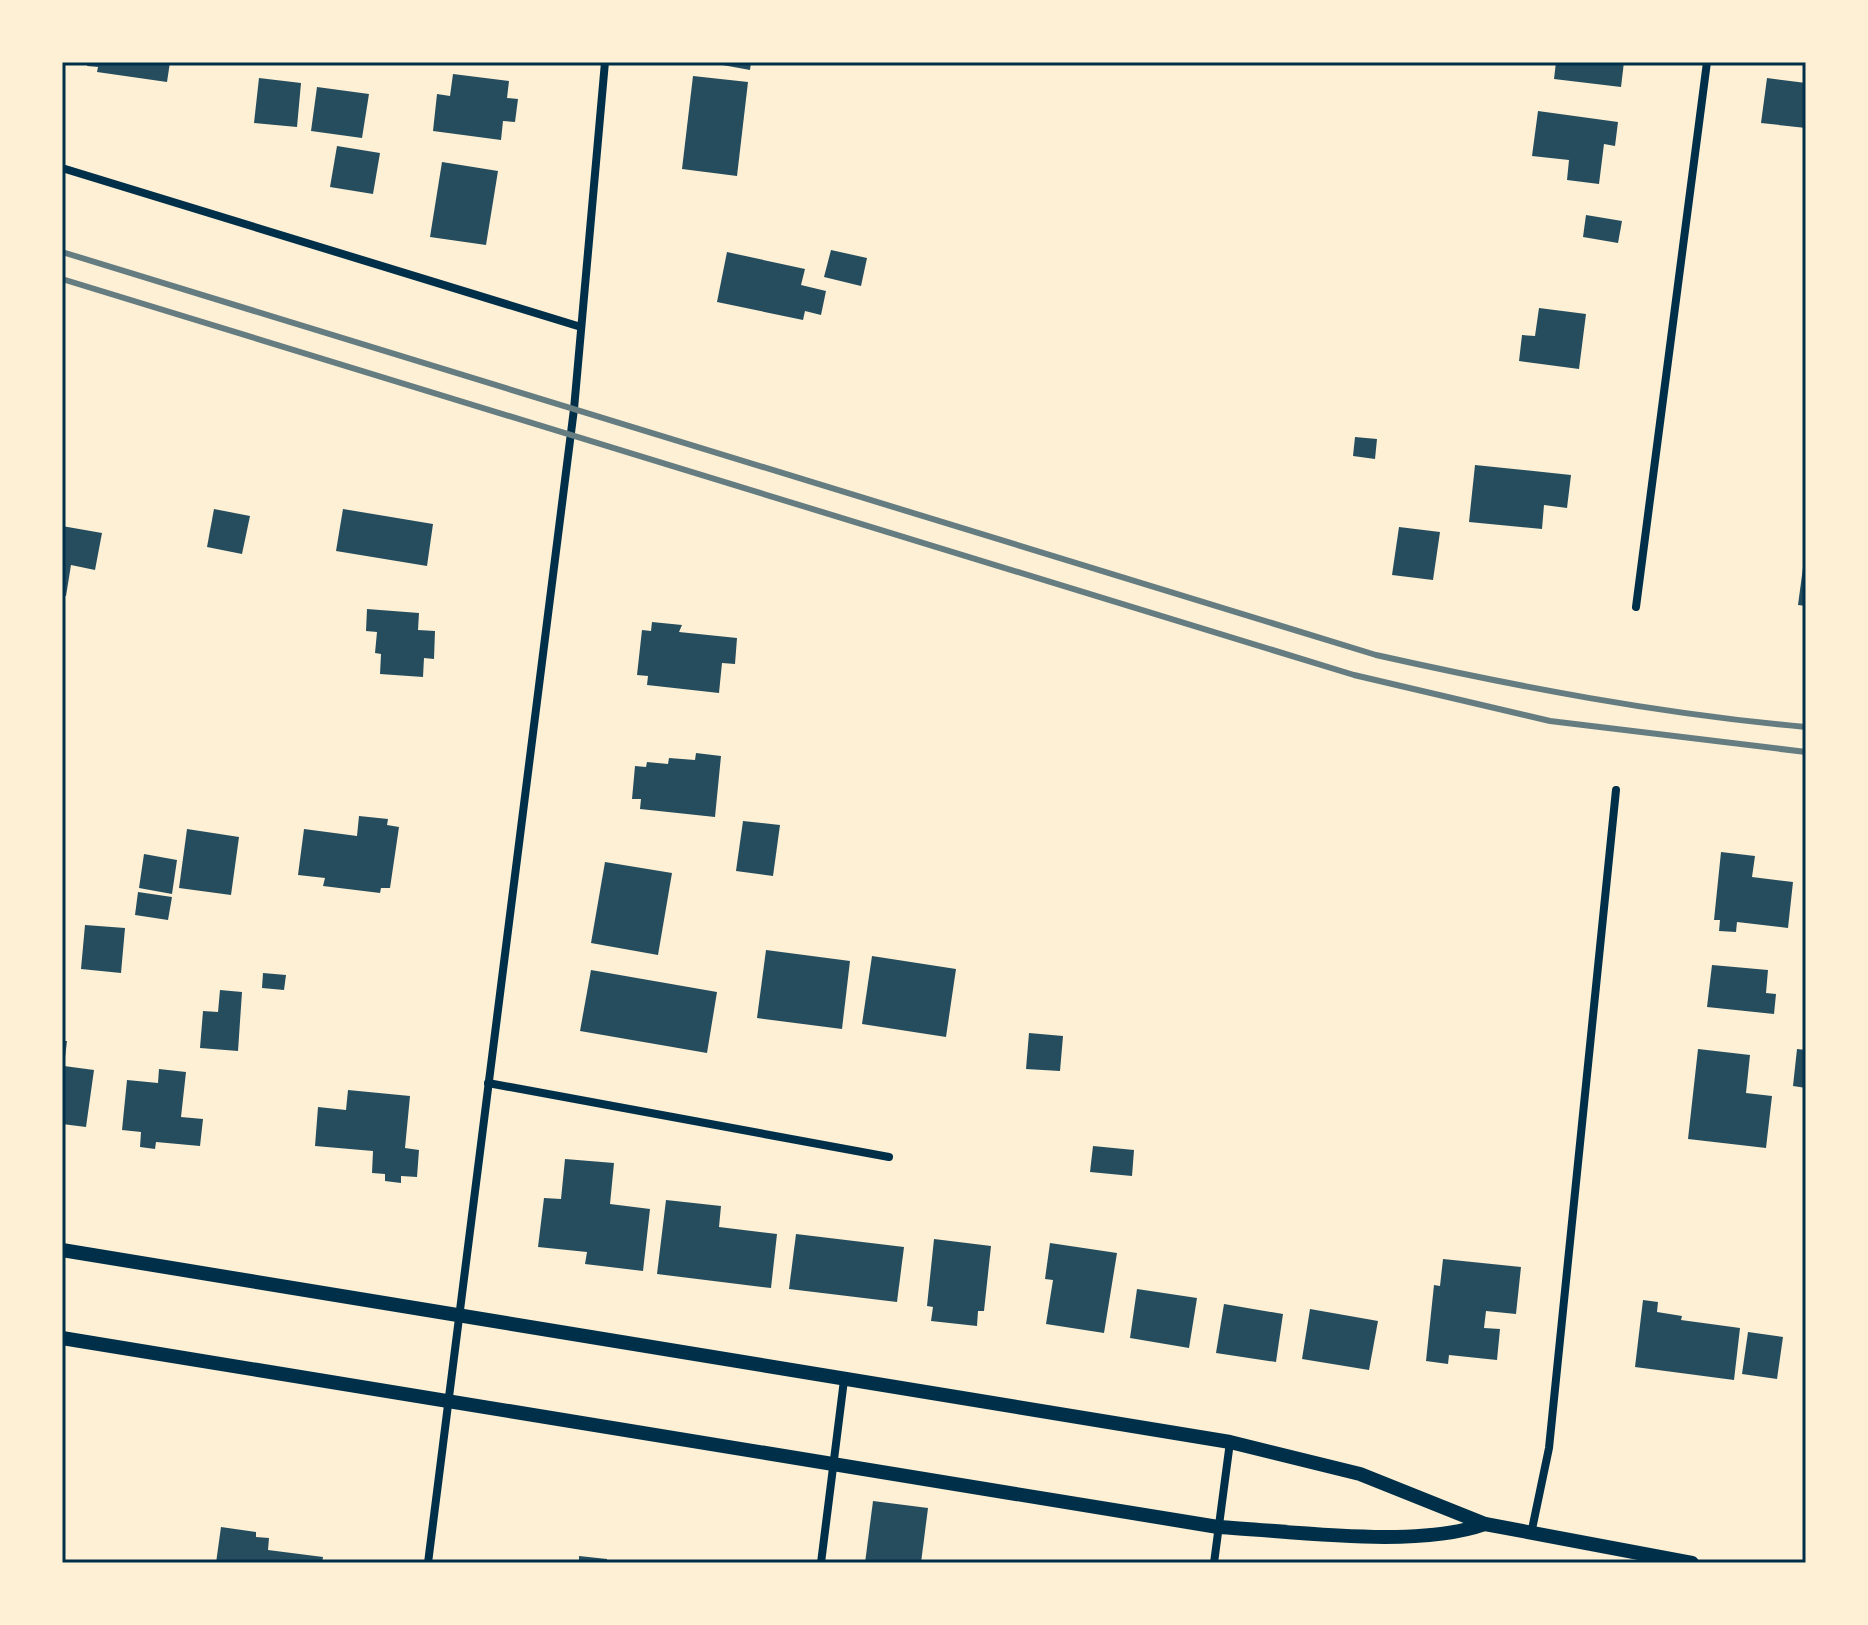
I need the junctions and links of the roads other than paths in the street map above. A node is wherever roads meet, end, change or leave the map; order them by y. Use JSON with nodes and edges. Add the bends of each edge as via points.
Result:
{"nodes":[{"id":1,"x":605,"y":62,"type":"edge"},
{"id":2,"x":1707,"y":62,"type":"edge"},
{"id":3,"x":62,"y":168,"type":"edge"},
{"id":4,"x":581,"y":327,"type":"junction"},
{"id":5,"x":1636,"y":607,"type":"dead end"},
{"id":6,"x":1616,"y":790,"type":"dead end"},
{"id":7,"x":488,"y":1083,"type":"junction"},
{"id":8,"x":889,"y":1157,"type":"dead end"},
{"id":9,"x":62,"y":1250,"type":"edge"},
{"id":10,"x":459,"y":1316,"type":"junction"},
{"id":11,"x":62,"y":1338,"type":"edge"},
{"id":12,"x":844,"y":1380,"type":"junction"},
{"id":13,"x":448,"y":1402,"type":"junction"},
{"id":14,"x":1230,"y":1442,"type":"junction"},
{"id":15,"x":834,"y":1466,"type":"junction"},
{"id":16,"x":1485,"y":1524,"type":"junction"},
{"id":17,"x":1218,"y":1527,"type":"junction"},
{"id":18,"x":1531,"y":1535,"type":"junction"},
{"id":19,"x":428,"y":1563,"type":"edge"},
{"id":20,"x":821,"y":1563,"type":"edge"},
{"id":21,"x":1214,"y":1563,"type":"edge"},
{"id":22,"x":1692,"y":1563,"type":"edge"}],
"edges":[{"from":1,"to":4,"type":"street"},
{"from":2,"to":5,"type":"street"},
{"from":3,"to":4,"type":"street"},
{"from":4,"to":7,"type":"street"},
{"from":6,"to":18,"type":"street","via":[[1549,1448]]},
{"from":7,"to":8,"type":"street"},
{"from":7,"to":10,"type":"street"},
{"from":9,"to":10,"type":"street"},
{"from":10,"to":12,"type":"street"},
{"from":10,"to":13,"type":"street"},
{"from":11,"to":13,"type":"street"},
{"from":12,"to":14,"type":"street"},
{"from":12,"to":15,"type":"street"},
{"from":13,"to":15,"type":"street"},
{"from":13,"to":19,"type":"street"},
{"from":14,"to":16,"type":"street","via":[[1360,1474]]},
{"from":14,"to":17,"type":"street"},
{"from":15,"to":17,"type":"street"},
{"from":15,"to":20,"type":"street"},
{"from":16,"to":17,"type":"street","via":[[1457,1534],[1408,1536]]},
{"from":16,"to":18,"type":"street"},
{"from":17,"to":21,"type":"street"},
{"from":18,"to":22,"type":"street"}]}
